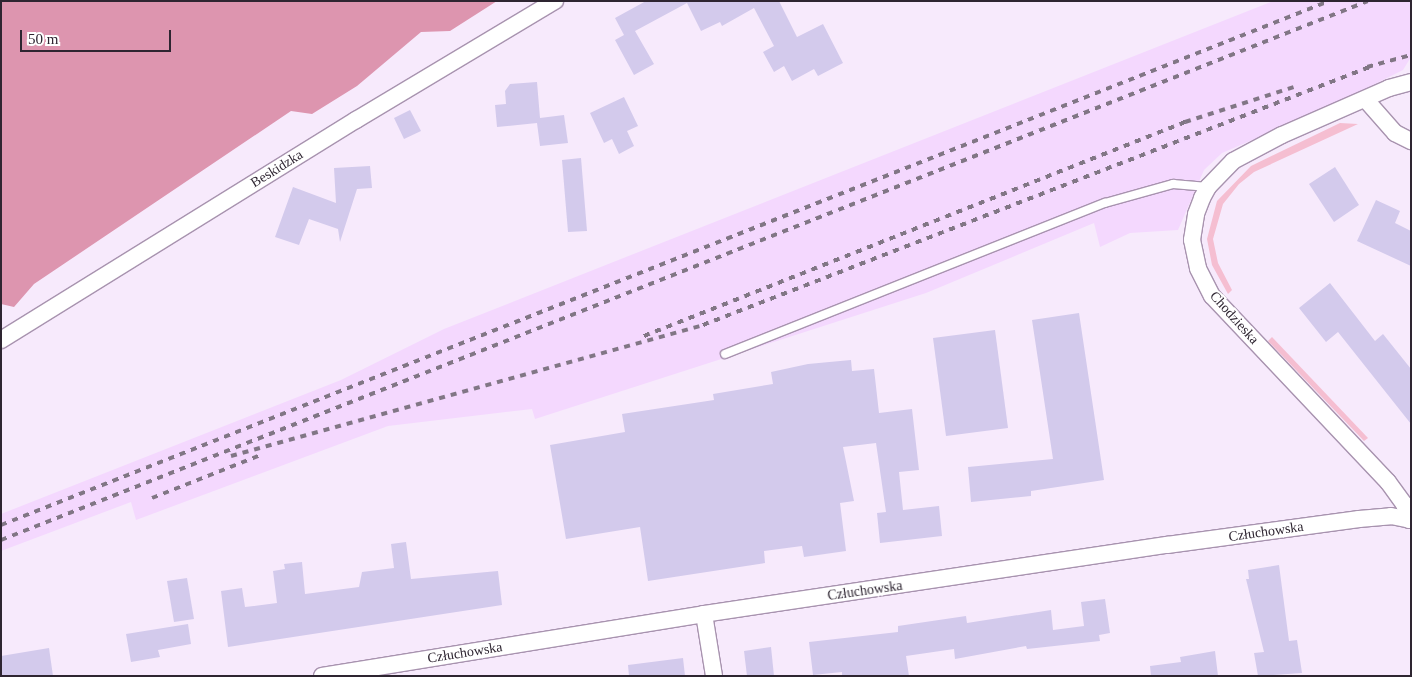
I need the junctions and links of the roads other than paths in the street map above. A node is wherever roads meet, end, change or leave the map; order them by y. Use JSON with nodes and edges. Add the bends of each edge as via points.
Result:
{"nodes":[{"id":1,"x":555,"y":1,"type":"edge"},
{"id":2,"x":1411,"y":82,"type":"edge"},
{"id":3,"x":1366,"y":100,"type":"junction"},
{"id":4,"x":1411,"y":141,"type":"edge"},
{"id":5,"x":1208,"y":187,"type":"junction"},
{"id":6,"x":1,"y":340,"type":"edge"},
{"id":7,"x":725,"y":354,"type":"dead end"},
{"id":8,"x":1410,"y":520,"type":"edge"},
{"id":9,"x":704,"y":614,"type":"junction"},
{"id":10,"x":322,"y":676,"type":"edge"},
{"id":11,"x":714,"y":676,"type":"edge"}],
"edges":[{"from":1,"to":6,"type":"street","name":"Beskidzka"},
{"from":2,"to":3,"type":"street","name":"Chodzieska"},
{"from":3,"to":4,"type":"street","via":[[1395,133]]},
{"from":3,"to":5,"type":"street","name":"Chodzieska","via":[[1233,161]]},
{"from":5,"to":7,"type":"lane","via":[[1173,184],[1105,203]]},
{"from":5,"to":8,"type":"street","name":"Chodzieska","via":[[1196,214],[1192,240],[1198,268],[1212,296],[1388,482],[1404,504]]},
{"from":8,"to":9,"type":"street","name":"Człuchowska","via":[[1391,516],[1347,520]]},
{"from":9,"to":10,"type":"street","name":"Człuchowska"},
{"from":9,"to":11,"type":"street"}]}
